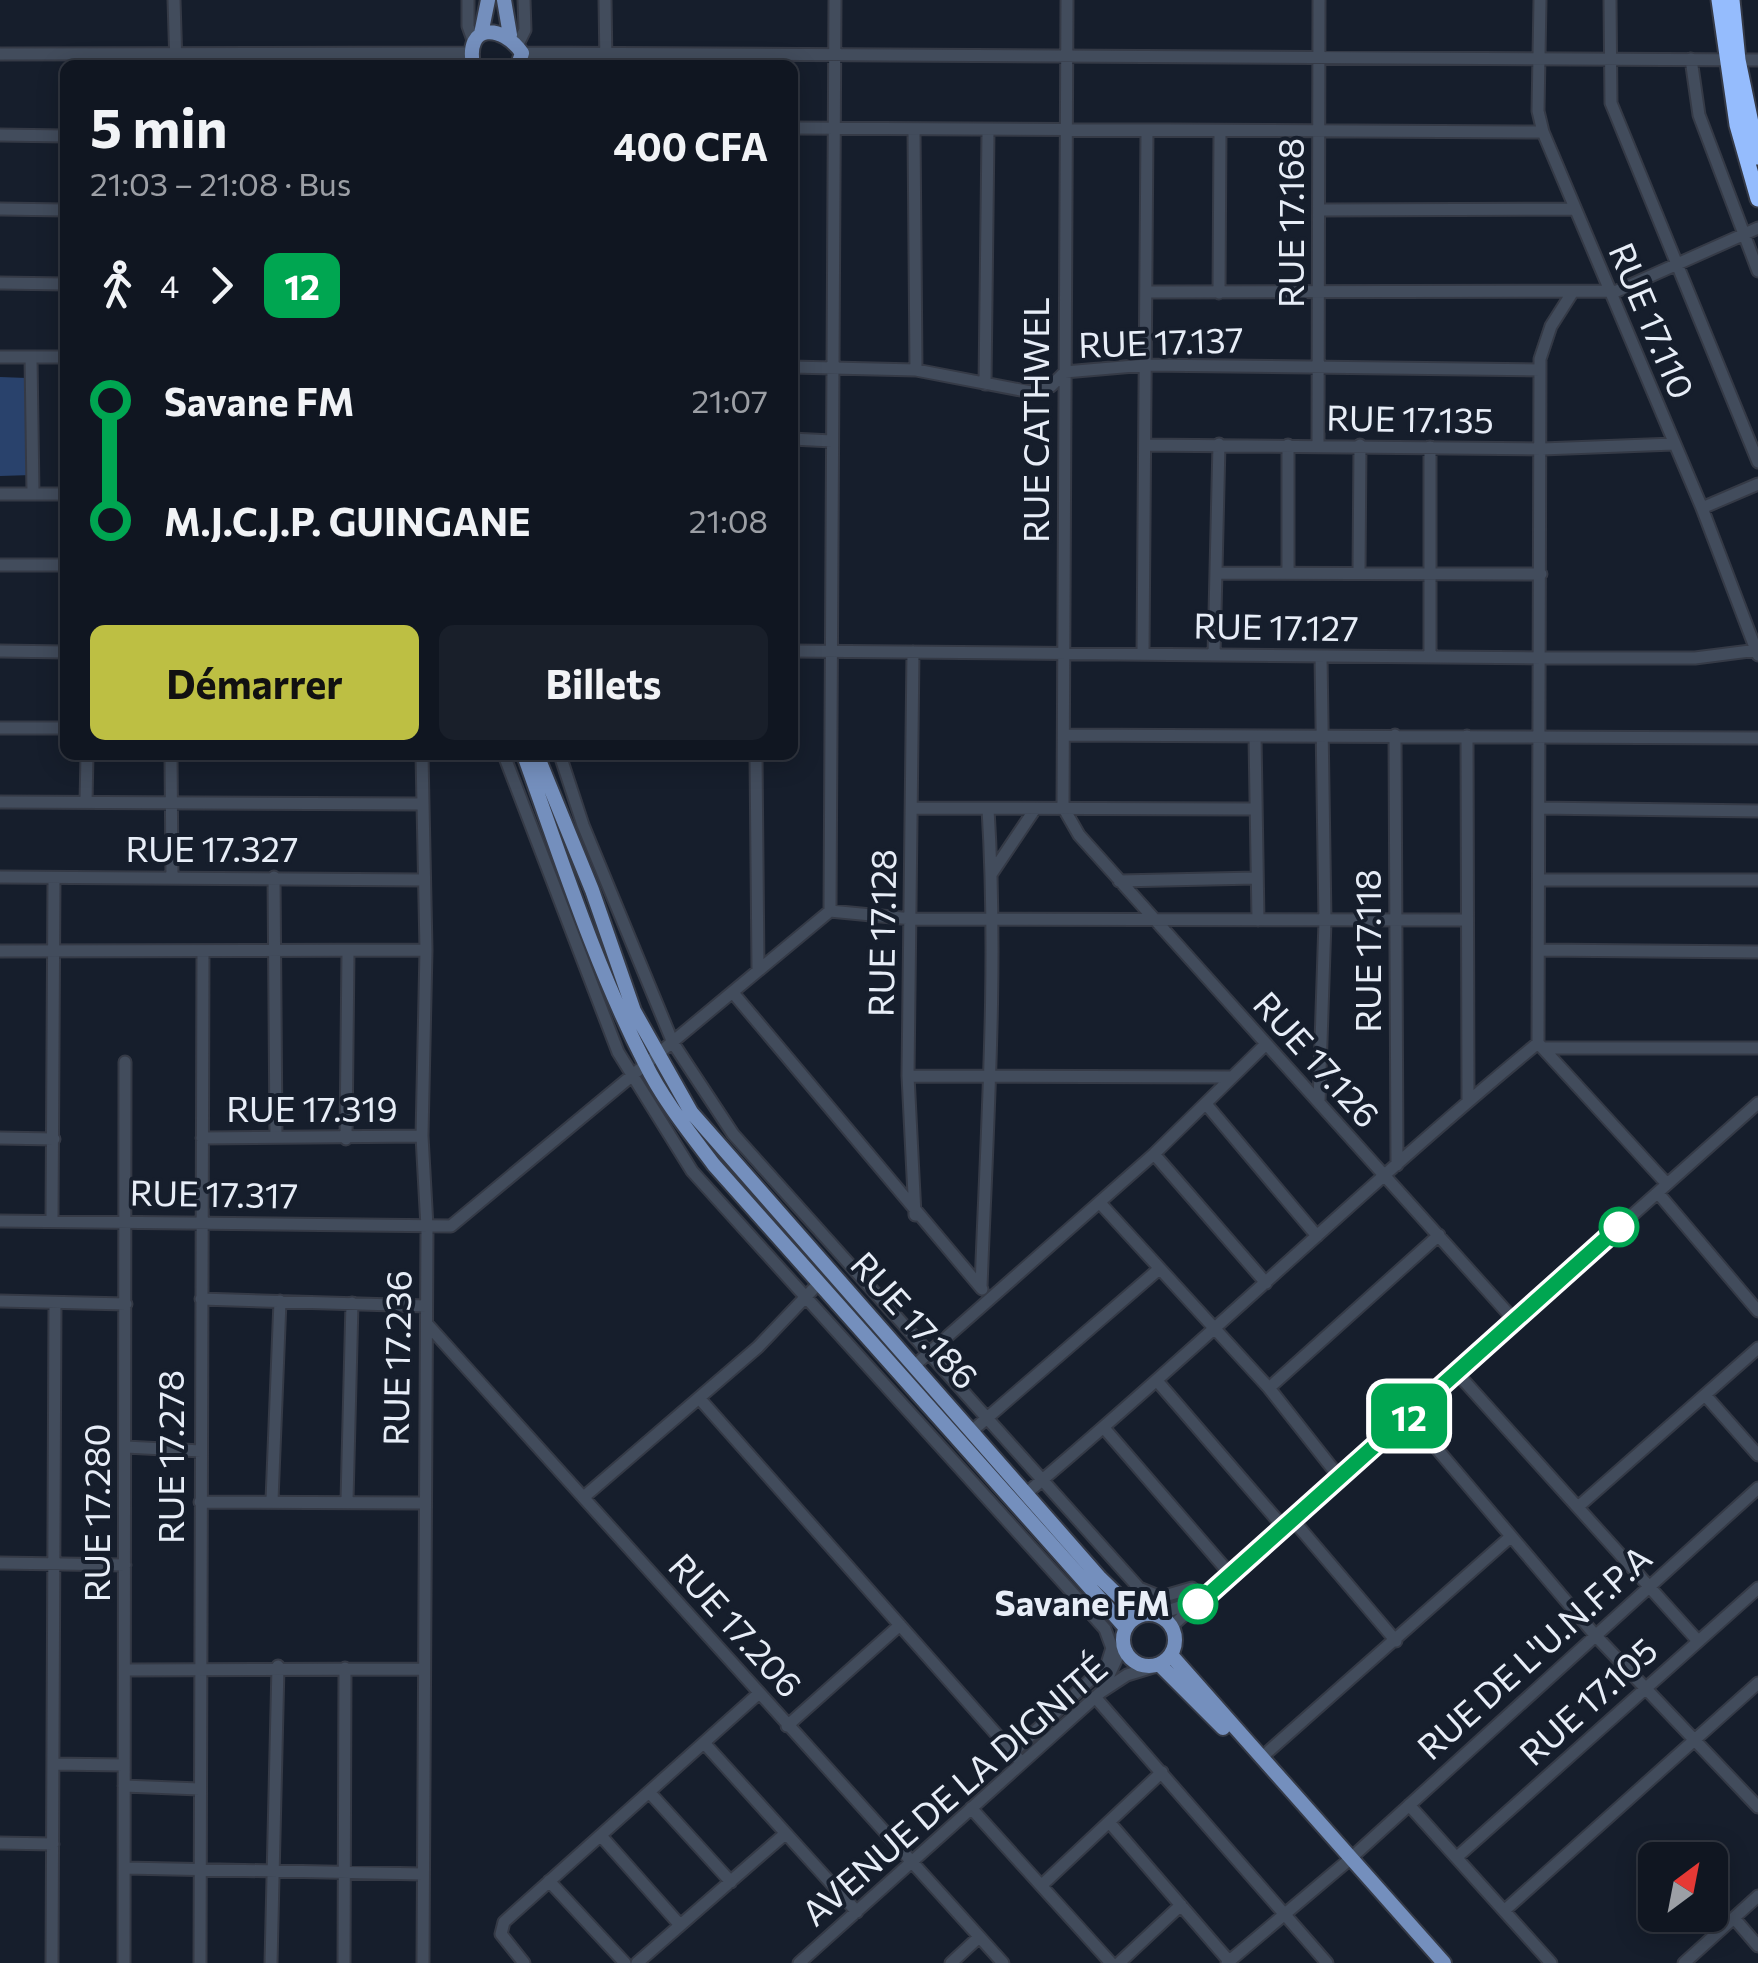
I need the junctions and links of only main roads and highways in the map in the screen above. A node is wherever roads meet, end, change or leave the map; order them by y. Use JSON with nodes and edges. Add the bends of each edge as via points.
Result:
{"nodes":[{"id":1,"x":488,"y":0,"type":"edge"},
{"id":2,"x":504,"y":0,"type":"edge"},
{"id":3,"x":1719,"y":0,"type":"edge"},
{"id":4,"x":1732,"y":0,"type":"edge"},
{"id":5,"x":474,"y":49,"type":"edge"},
{"id":6,"x":518,"y":54,"type":"edge"},
{"id":7,"x":1731,"y":60,"type":"junction"},
{"id":8,"x":1758,"y":157,"type":"edge"},
{"id":9,"x":1758,"y":199,"type":"edge"},
{"id":10,"x":526,"y":760,"type":"edge"},
{"id":11,"x":539,"y":760,"type":"edge"},
{"id":12,"x":651,"y":1061,"type":"junction"},
{"id":13,"x":1138,"y":1615,"type":"junction"},
{"id":14,"x":1125,"y":1627,"type":"junction"},
{"id":15,"x":1160,"y":1663,"type":"junction"},
{"id":16,"x":1347,"y":1861,"type":"junction"},
{"id":17,"x":1432,"y":1963,"type":"edge"},
{"id":18,"x":1444,"y":1963,"type":"edge"}],
"edges":[{"from":1,"to":5,"type":"main road"},
{"from":2,"to":6,"type":"main road"},
{"from":3,"to":7,"type":"highway"},
{"from":4,"to":7,"type":"highway"},
{"from":5,"to":6,"type":"main road","via":[[495,30]]},
{"from":7,"to":8,"type":"highway"},
{"from":7,"to":9,"type":"highway"},
{"from":10,"to":12,"type":"main road","via":[[608,981]]},
{"from":11,"to":12,"type":"main road"},
{"from":12,"to":13,"type":"main road","name":"RUE 17.186","via":[[719,1147]]},
{"from":12,"to":14,"type":"main road","via":[[714,1166]]},
{"from":13,"to":14,"type":"main road"},
{"from":13,"to":15,"type":"main road","via":[[1156,1615],[1172,1626],[1176,1638]]},
{"from":14,"to":15,"type":"main road","via":[[1123,1645]]},
{"from":15,"to":16,"type":"main road"},
{"from":15,"to":16,"type":"main road","via":[[1262,1758]]},
{"from":16,"to":17,"type":"main road"},
{"from":16,"to":18,"type":"main road"}]}
